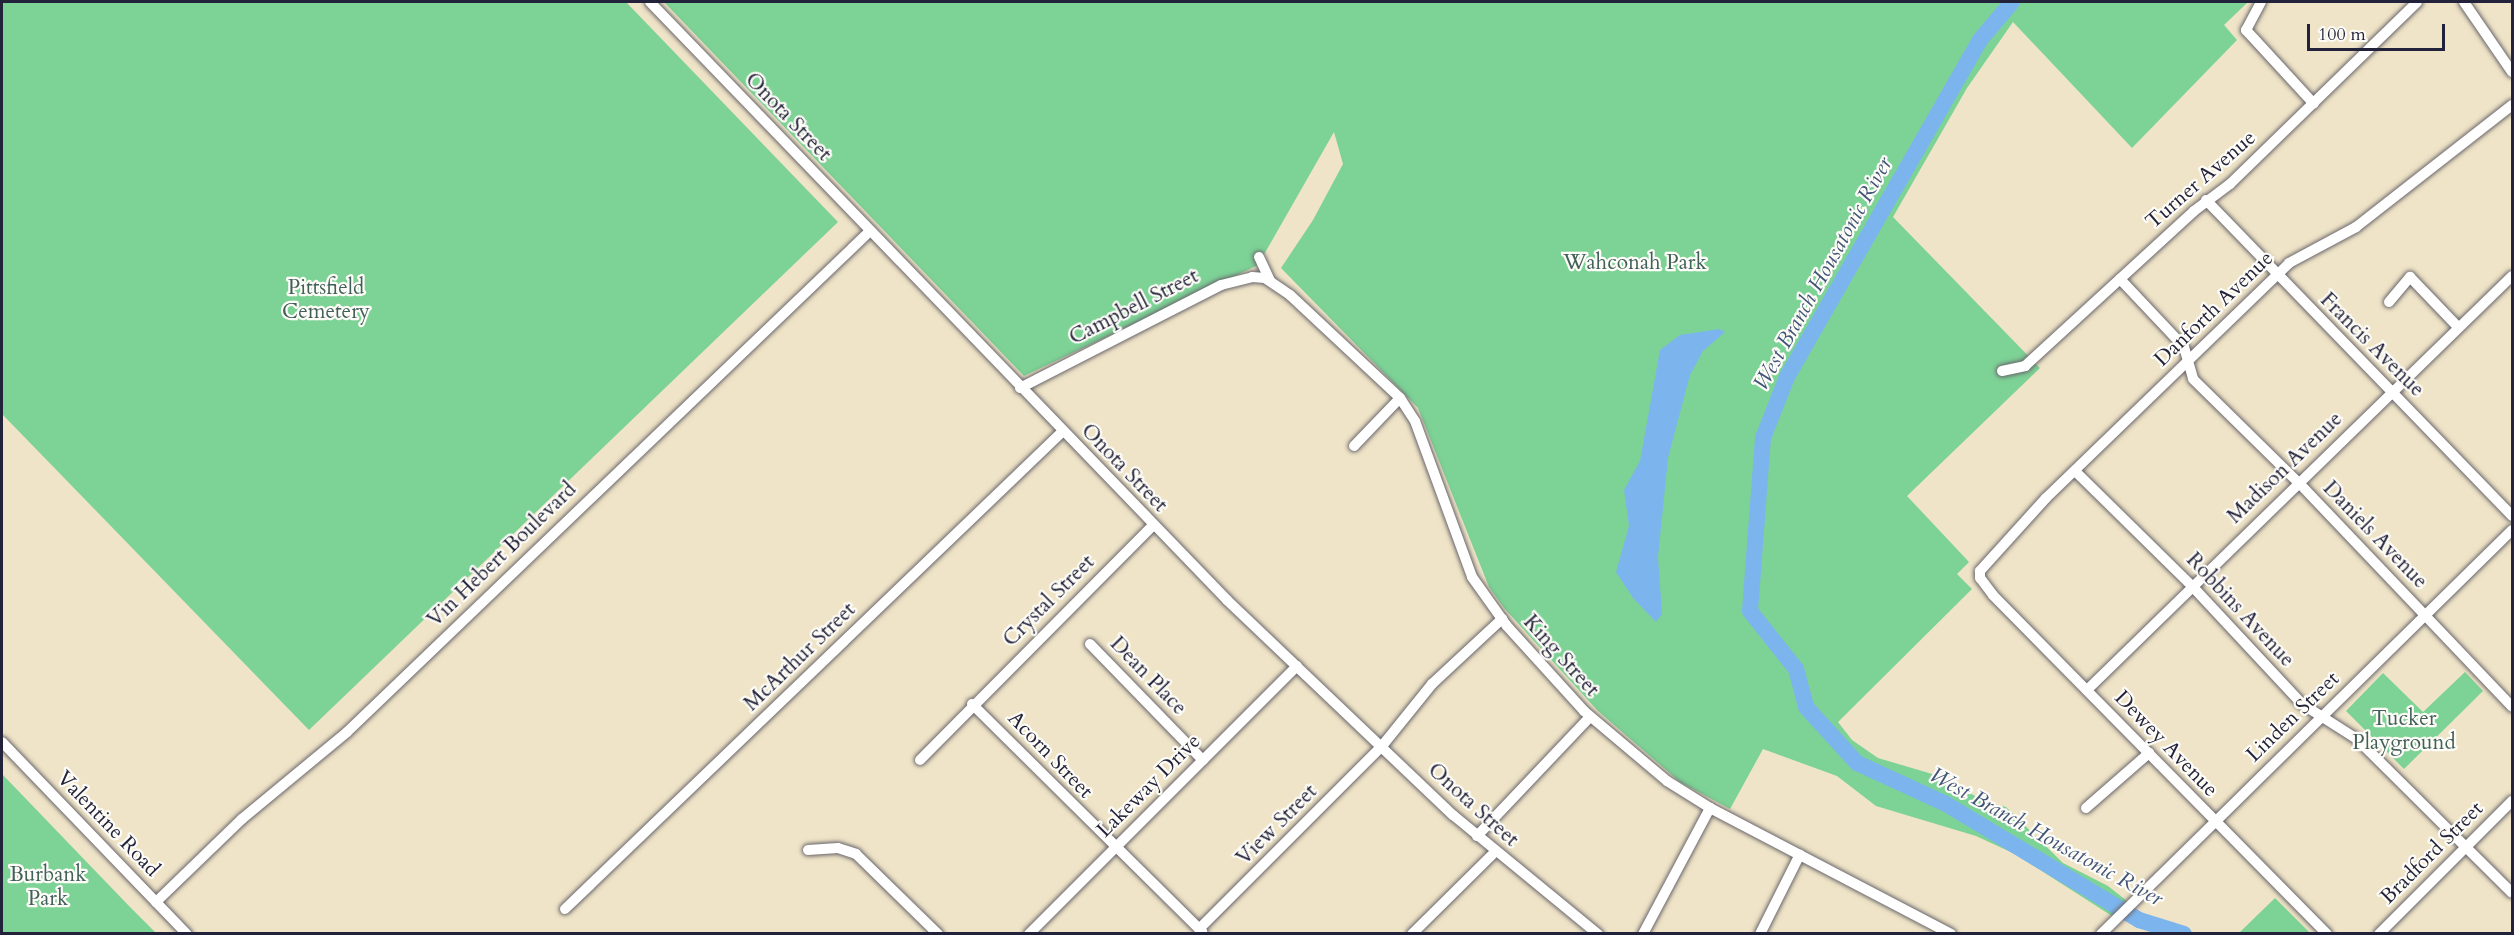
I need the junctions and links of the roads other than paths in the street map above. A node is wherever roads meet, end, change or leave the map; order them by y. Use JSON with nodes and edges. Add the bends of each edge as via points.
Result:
{"nodes":[{"id":1,"x":650,"y":2,"type":"edge"},
{"id":2,"x":2261,"y":2,"type":"edge"},
{"id":3,"x":2417,"y":2,"type":"edge"},
{"id":4,"x":2468,"y":3,"type":"edge"},
{"id":5,"x":2512,"y":72,"type":"edge"},
{"id":6,"x":2314,"y":104,"type":"junction"},
{"id":7,"x":2512,"y":105,"type":"edge"},
{"id":8,"x":2206,"y":200,"type":"junction"},
{"id":9,"x":870,"y":231,"type":"junction"},
{"id":10,"x":1259,"y":257,"type":"dead end"},
{"id":11,"x":2277,"y":274,"type":"junction"},
{"id":12,"x":2512,"y":276,"type":"edge"},
{"id":13,"x":2120,"y":279,"type":"junction"},
{"id":14,"x":1271,"y":282,"type":"junction"},
{"id":15,"x":2389,"y":302,"type":"dead end"},
{"id":16,"x":2458,"y":327,"type":"junction"},
{"id":17,"x":2186,"y":364,"type":"junction"},
{"id":18,"x":2002,"y":371,"type":"dead end"},
{"id":19,"x":1020,"y":388,"type":"junction"},
{"id":20,"x":2392,"y":391,"type":"junction"},
{"id":21,"x":1400,"y":398,"type":"junction"},
{"id":22,"x":1062,"y":432,"type":"junction"},
{"id":23,"x":1354,"y":446,"type":"dead end"},
{"id":24,"x":2075,"y":471,"type":"junction"},
{"id":25,"x":2299,"y":483,"type":"junction"},
{"id":26,"x":2512,"y":516,"type":"edge"},
{"id":27,"x":1153,"y":525,"type":"junction"},
{"id":28,"x":2512,"y":530,"type":"edge"},
{"id":29,"x":1981,"y":579,"type":"joint"},
{"id":30,"x":2192,"y":586,"type":"junction"},
{"id":31,"x":2426,"y":617,"type":"junction"},
{"id":32,"x":1502,"y":619,"type":"junction"},
{"id":33,"x":1090,"y":644,"type":"dead end"},
{"id":34,"x":1297,"y":666,"type":"junction"},
{"id":35,"x":2087,"y":690,"type":"junction"},
{"id":36,"x":972,"y":704,"type":"junction"},
{"id":37,"x":2512,"y":707,"type":"edge"},
{"id":38,"x":2324,"y":715,"type":"junction"},
{"id":39,"x":1590,"y":717,"type":"junction"},
{"id":40,"x":2,"y":741,"type":"edge"},
{"id":41,"x":1382,"y":746,"type":"junction"},
{"id":42,"x":2149,"y":753,"type":"junction"},
{"id":43,"x":920,"y":759,"type":"dead end"},
{"id":44,"x":1203,"y":760,"type":"junction"},
{"id":45,"x":2512,"y":801,"type":"edge"},
{"id":46,"x":1710,"y":808,"type":"junction"},
{"id":47,"x":2086,"y":808,"type":"dead end"},
{"id":48,"x":2215,"y":823,"type":"junction"},
{"id":49,"x":1477,"y":836,"type":"junction"},
{"id":50,"x":2467,"y":846,"type":"junction"},
{"id":51,"x":1115,"y":847,"type":"junction"},
{"id":52,"x":807,"y":850,"type":"dead end"},
{"id":53,"x":1495,"y":852,"type":"junction"},
{"id":54,"x":1800,"y":854,"type":"junction"},
{"id":55,"x":2512,"y":893,"type":"edge"},
{"id":56,"x":156,"y":902,"type":"junction"},
{"id":57,"x":565,"y":909,"type":"dead end"},
{"id":58,"x":1201,"y":931,"type":"edge"},
{"id":59,"x":187,"y":933,"type":"edge"},
{"id":60,"x":938,"y":933,"type":"edge"},
{"id":61,"x":1029,"y":933,"type":"edge"},
{"id":62,"x":1412,"y":933,"type":"edge"},
{"id":63,"x":1598,"y":933,"type":"edge"},
{"id":64,"x":1643,"y":933,"type":"edge"},
{"id":65,"x":1760,"y":933,"type":"edge"},
{"id":66,"x":1951,"y":933,"type":"edge"},
{"id":67,"x":2101,"y":933,"type":"edge"},
{"id":68,"x":2327,"y":933,"type":"edge"},
{"id":69,"x":2379,"y":933,"type":"edge"}],
"edges":[{"from":1,"to":9,"type":"street","name":"Onota Street"},
{"from":2,"to":6,"type":"street","via":[[2246,30]]},
{"from":3,"to":6,"type":"street","name":"Turner Avenue"},
{"from":4,"to":5,"type":"street"},
{"from":6,"to":8,"type":"street","name":"Turner Avenue","via":[[2230,184]]},
{"from":7,"to":11,"type":"street","name":"Danforth Avenue","via":[[2356,227],[2289,263]]},
{"from":8,"to":11,"type":"street","name":"Francis Avenue"},
{"from":8,"to":13,"type":"street","name":"Turner Avenue"},
{"from":9,"to":19,"type":"street","name":"Onota Street"},
{"from":9,"to":56,"type":"street","name":"Vin Hebert Boulevard","via":[[347,732],[242,819]]},
{"from":10,"to":14,"type":"street"},
{"from":11,"to":17,"type":"street","name":"Danforth Avenue"},
{"from":11,"to":20,"type":"street","name":"Francis Avenue"},
{"from":12,"to":16,"type":"street","name":"Madison Avenue"},
{"from":13,"to":17,"type":"street","name":"Daniels Avenue","via":[[2184,347]]},
{"from":13,"to":18,"type":"street","name":"Turner Avenue","via":[[2025,366]]},
{"from":14,"to":19,"type":"street","name":"Campbell Street","via":[[1252,277],[1221,285]]},
{"from":14,"to":21,"type":"street","name":"King Street","via":[[1334,334]]},
{"from":15,"to":16,"type":"street","via":[[2410,277]]},
{"from":16,"to":20,"type":"street","name":"Madison Avenue"},
{"from":17,"to":24,"type":"street","name":"Danforth Avenue"},
{"from":17,"to":25,"type":"street","name":"Daniels Avenue","via":[[2193,379]]},
{"from":19,"to":22,"type":"street","name":"Onota Street"},
{"from":20,"to":25,"type":"street","name":"Madison Avenue"},
{"from":20,"to":26,"type":"street","name":"Francis Avenue"},
{"from":21,"to":23,"type":"street"},
{"from":21,"to":32,"type":"street","name":"King Street","via":[[1415,421],[1472,577]]},
{"from":22,"to":27,"type":"street","name":"Onota Street"},
{"from":22,"to":57,"type":"street","name":"McArthur Street"},
{"from":24,"to":29,"type":"street","name":"Danforth Avenue","via":[[1983,562]]},
{"from":24,"to":30,"type":"street","name":"Robbins Avenue"},
{"from":25,"to":30,"type":"street","name":"Madison Avenue"},
{"from":25,"to":31,"type":"street","name":"Daniels Avenue"},
{"from":27,"to":34,"type":"street","name":"Onota Street"},
{"from":27,"to":36,"type":"street","name":"Crystal Street"},
{"from":28,"to":31,"type":"street","name":"Linden Street"},
{"from":29,"to":35,"type":"street","name":"Dewey Avenue"},
{"from":30,"to":35,"type":"street","name":"Madison Avenue"},
{"from":30,"to":38,"type":"street","name":"Robbins Avenue","via":[[2302,704]]},
{"from":31,"to":37,"type":"street","name":"Daniels Avenue"},
{"from":31,"to":38,"type":"street","name":"Linden Street"},
{"from":32,"to":39,"type":"street","name":"King Street"},
{"from":32,"to":41,"type":"street","name":"View Street","via":[[1432,684]]},
{"from":33,"to":44,"type":"street","name":"Dean Place"},
{"from":34,"to":41,"type":"street","name":"Onota Street"},
{"from":34,"to":44,"type":"street","name":"Lakeway Drive"},
{"from":35,"to":42,"type":"street","name":"Dewey Avenue"},
{"from":36,"to":43,"type":"street","name":"Crystal Street"},
{"from":36,"to":51,"type":"street","name":"Acorn Street"},
{"from":38,"to":48,"type":"street","name":"Linden Street"},
{"from":38,"to":50,"type":"street","name":"Robbins Avenue","via":[[2383,763]]},
{"from":39,"to":46,"type":"street","name":"King Street","via":[[1666,781]]},
{"from":39,"to":49,"type":"street"},
{"from":40,"to":56,"type":"street","name":"Valentine Road"},
{"from":41,"to":49,"type":"street","name":"Onota Street"},
{"from":41,"to":58,"type":"street","name":"View Street"},
{"from":42,"to":47,"type":"street"},
{"from":42,"to":48,"type":"street","name":"Dewey Avenue"},
{"from":44,"to":51,"type":"street","name":"Lakeway Drive"},
{"from":45,"to":50,"type":"street","name":"Bradford Street"},
{"from":46,"to":54,"type":"street","name":"King Street"},
{"from":46,"to":64,"type":"street"},
{"from":48,"to":67,"type":"street","name":"Linden Street"},
{"from":48,"to":68,"type":"street","name":"Dewey Avenue"},
{"from":49,"to":53,"type":"street","name":"Onota Street"},
{"from":50,"to":55,"type":"street","name":"Robbins Avenue"},
{"from":50,"to":69,"type":"street","name":"Bradford Street"},
{"from":51,"to":58,"type":"street","name":"Acorn Street"},
{"from":51,"to":61,"type":"street","name":"Lakeway Drive"},
{"from":52,"to":60,"type":"street","via":[[838,848],[856,854]]},
{"from":53,"to":62,"type":"street"},
{"from":53,"to":63,"type":"street","name":"Onota Street"},
{"from":54,"to":65,"type":"street"},
{"from":54,"to":66,"type":"street","name":"King Street"},
{"from":56,"to":59,"type":"street","name":"Valentine Road"}]}
